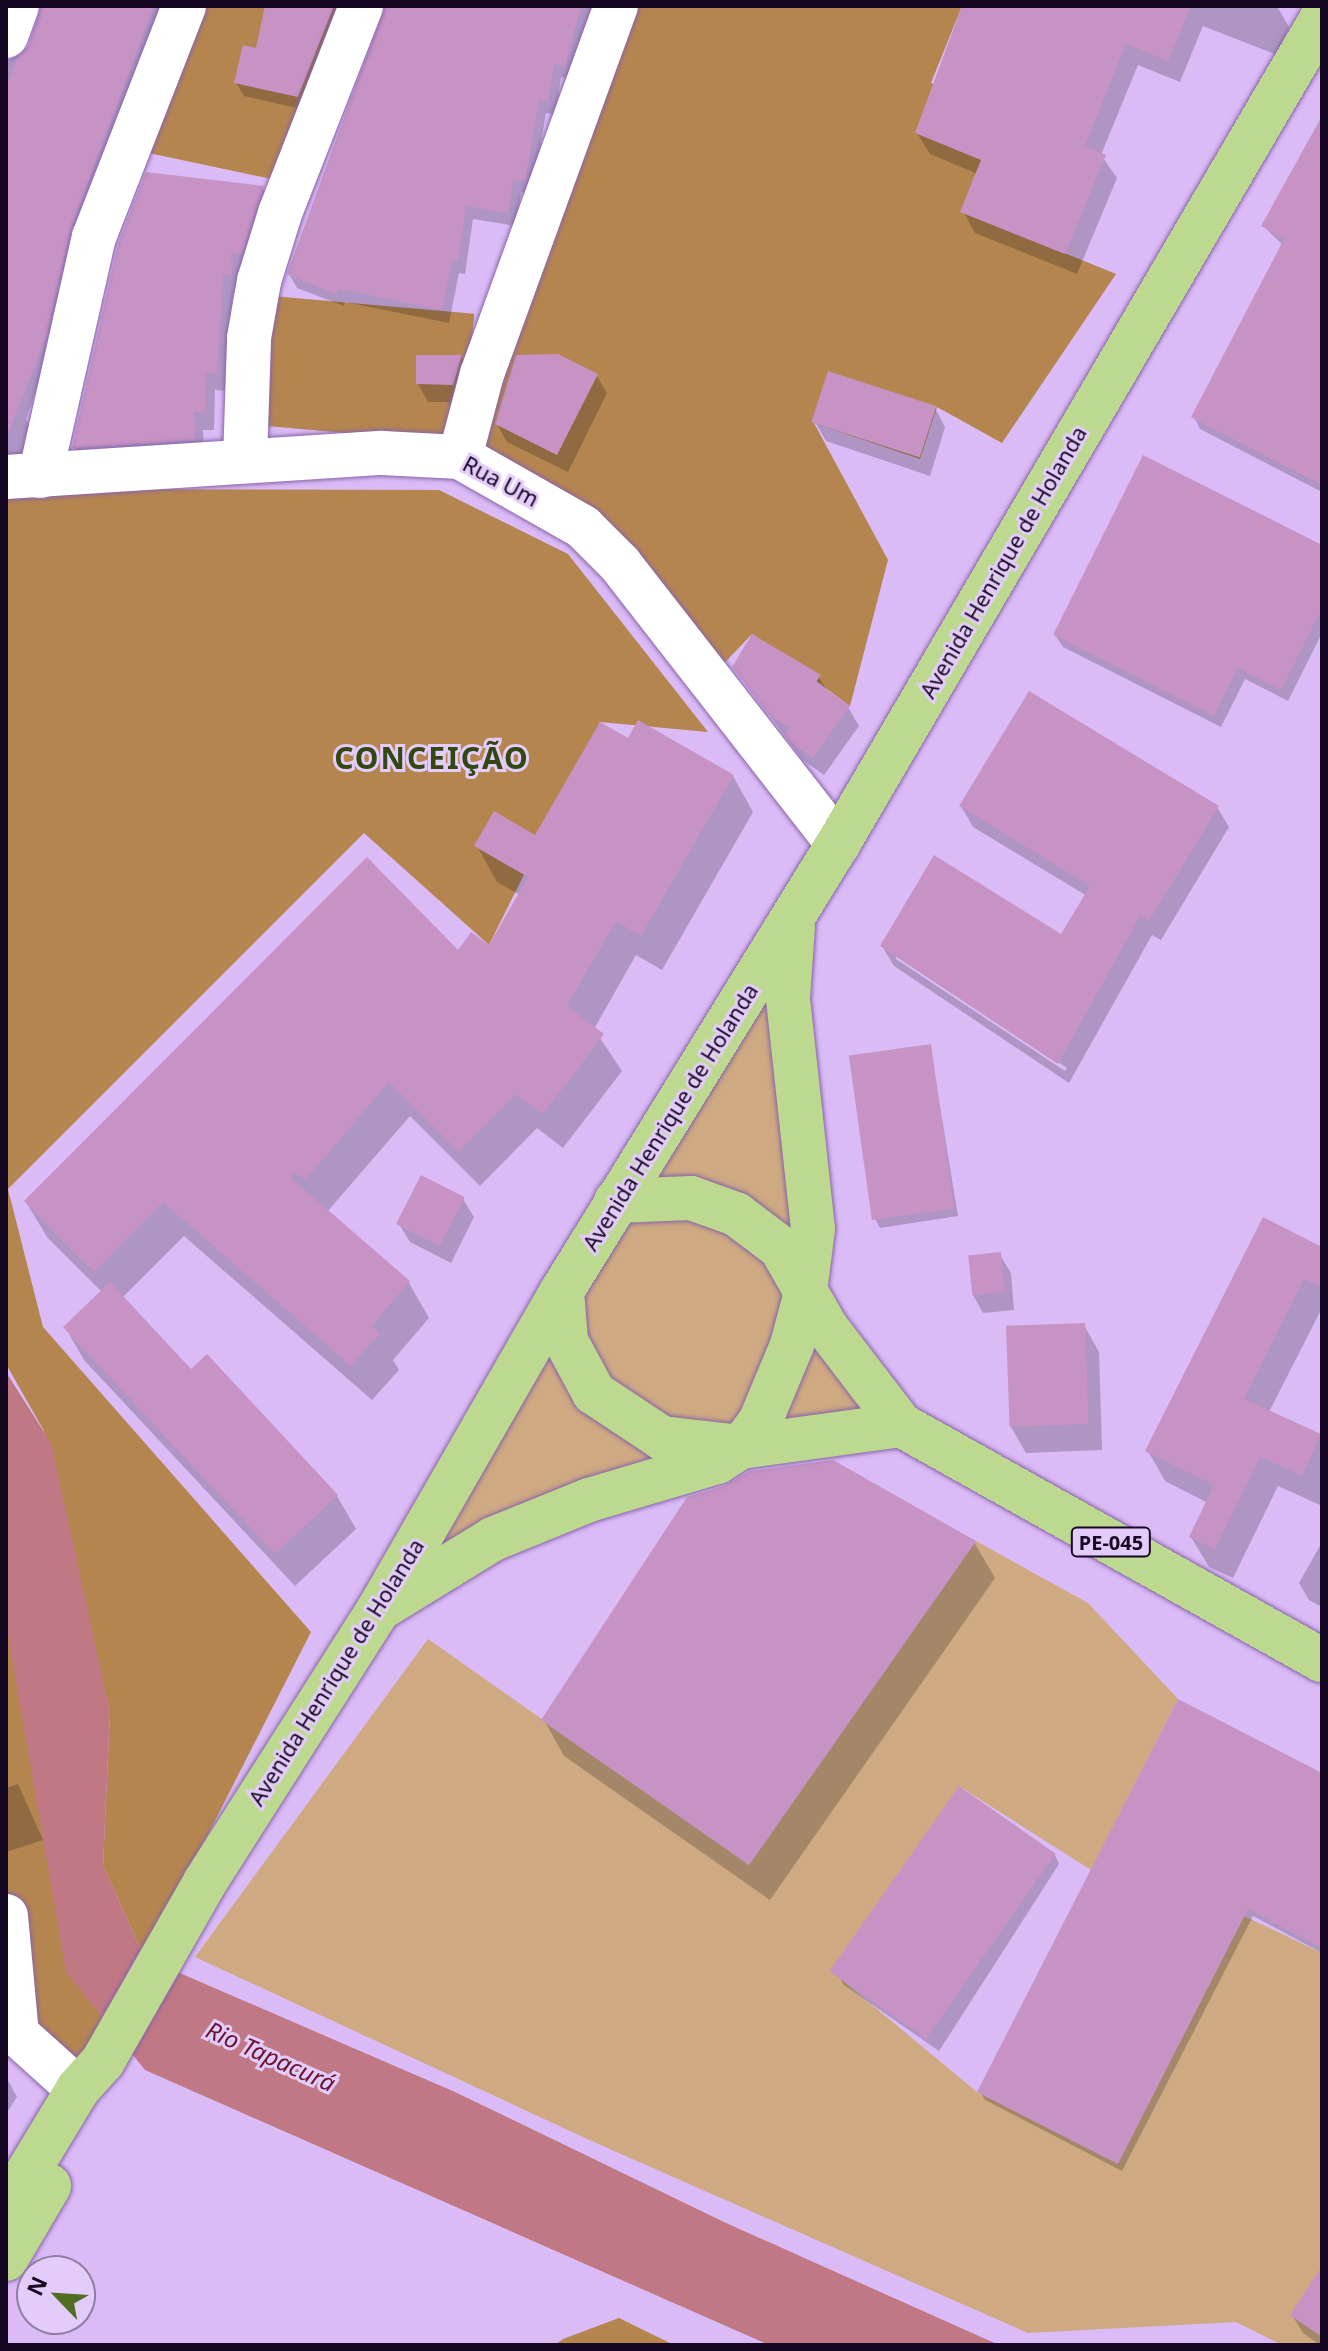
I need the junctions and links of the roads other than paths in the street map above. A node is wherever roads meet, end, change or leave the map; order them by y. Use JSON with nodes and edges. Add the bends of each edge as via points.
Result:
{"nodes":[{"id":1,"x":17,"y":6,"type":"edge"},
{"id":2,"x":184,"y":6,"type":"edge"},
{"id":3,"x":361,"y":6,"type":"edge"},
{"id":4,"x":616,"y":6,"type":"edge"},
{"id":5,"x":1322,"y":18,"type":"edge"},
{"id":6,"x":6,"y":36,"type":"edge"},
{"id":7,"x":460,"y":457,"type":"junction"},
{"id":8,"x":245,"y":461,"type":"junction"},
{"id":9,"x":23,"y":477,"type":"edge"},
{"id":10,"x":838,"y":844,"type":"junction"},
{"id":11,"x":794,"y":918,"type":"junction"},
{"id":12,"x":616,"y":1201,"type":"junction"},
{"id":13,"x":805,"y":1289,"type":"junction"},
{"id":14,"x":562,"y":1291,"type":"junction"},
{"id":15,"x":901,"y":1425,"type":"junction"},
{"id":16,"x":741,"y":1447,"type":"junction"},
{"id":17,"x":379,"y":1609,"type":"junction"},
{"id":18,"x":1322,"y":1660,"type":"edge"},
{"id":19,"x":6,"y":1916,"type":"edge"},
{"id":20,"x":90,"y":2075,"type":"junction"},
{"id":21,"x":6,"y":2208,"type":"edge"},
{"id":22,"x":6,"y":2259,"type":"edge"}],
"edges":[{"from":1,"to":6,"type":"street"},
{"from":2,"to":9,"type":"street","via":[[94,237]]},
{"from":3,"to":8,"type":"street","via":[[259,281],[249,338]]},
{"from":4,"to":7,"type":"street","via":[[482,374]]},
{"from":5,"to":10,"type":"main road","name":"Avenida Henrique de Holanda"},
{"from":7,"to":8,"type":"street","name":"Rua Um","via":[[382,453]]},
{"from":7,"to":10,"type":"street","name":"Rua Um","via":[[583,527],[620,564]]},
{"from":8,"to":9,"type":"street","name":"Rua Um"},
{"from":10,"to":11,"type":"main road","name":"Avenida Henrique de Holanda"},
{"from":11,"to":12,"type":"main road","name":"Avenida Henrique de Holanda"},
{"from":11,"to":13,"type":"main road","via":[[788,998],[812,1190]]},
{"from":12,"to":13,"type":"main road","via":[[691,1198],[724,1207],[781,1248]]},
{"from":12,"to":14,"type":"main road","name":"Avenida Henrique de Holanda"},
{"from":13,"to":15,"type":"main road","via":[[856,1371]]},
{"from":13,"to":16,"type":"main road","via":[[772,1400]]},
{"from":14,"to":16,"type":"main road","via":[[566,1341],[594,1393],[662,1438]]},
{"from":14,"to":17,"type":"main road","name":"Avenida Henrique de Holanda"},
{"from":15,"to":16,"type":"main road"},
{"from":15,"to":18,"type":"main road","number":"PE-045"},
{"from":16,"to":17,"type":"main road","via":[[700,1469],[589,1500],[493,1539]]},
{"from":17,"to":20,"type":"main road","name":"Avenida Henrique de Holanda"},
{"from":19,"to":20,"type":"street","via":[[17,2034]]},
{"from":20,"to":21,"type":"main road","name":"Avenida Henrique de Holanda"},
{"from":20,"to":22,"type":"main road","via":[[97,2102]]}]}
